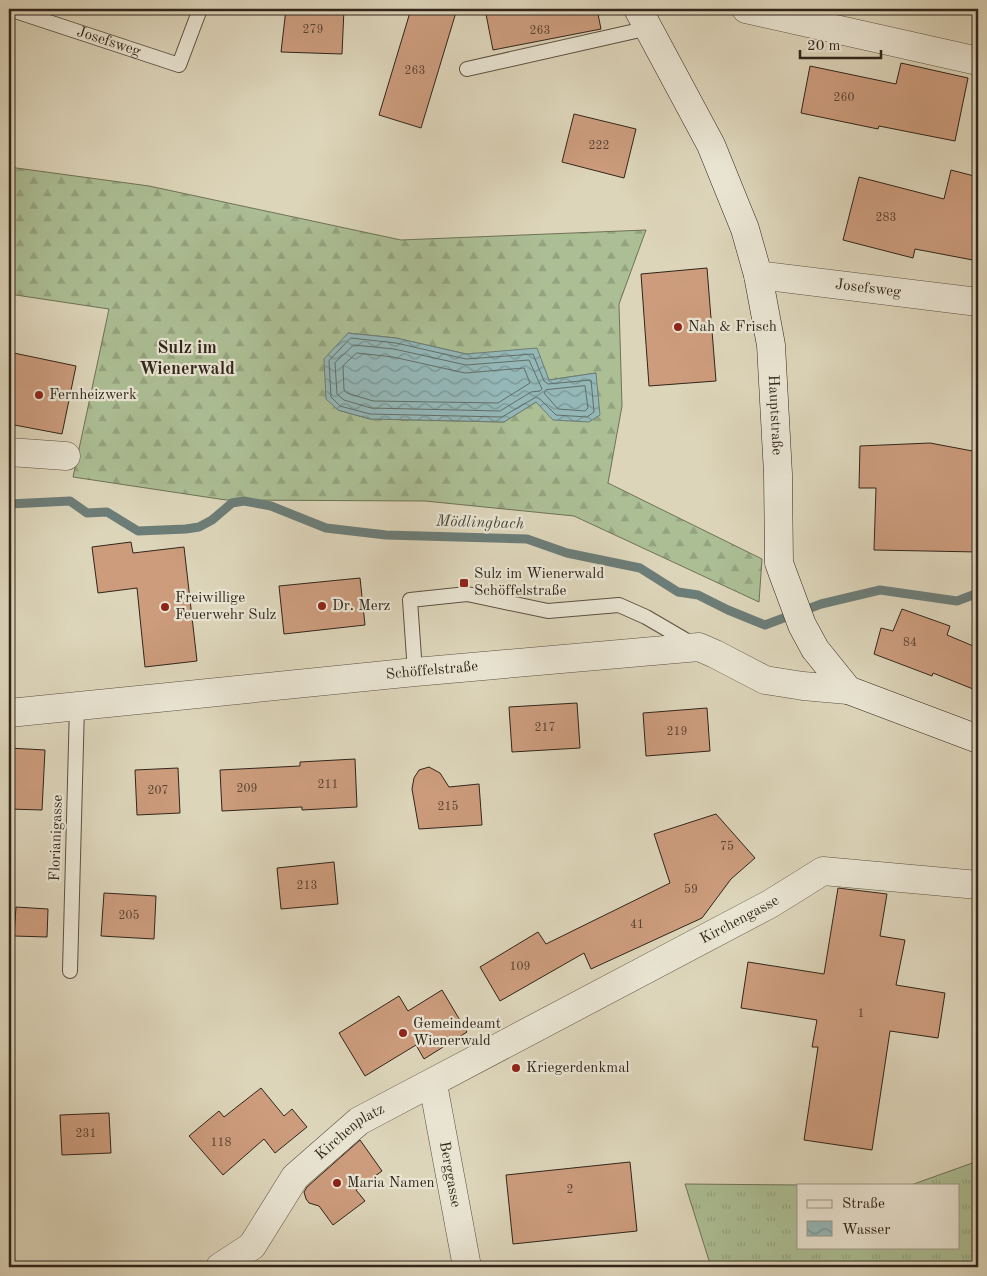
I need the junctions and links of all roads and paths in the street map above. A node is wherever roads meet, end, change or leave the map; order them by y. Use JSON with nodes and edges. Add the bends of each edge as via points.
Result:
{"nodes":[{"id":1,"x":9,"y":9,"type":"edge"},
{"id":2,"x":200,"y":9,"type":"edge"},
{"id":3,"x":746,"y":9,"type":"edge"},
{"id":4,"x":644,"y":18,"type":"edge"},
{"id":5,"x":978,"y":61,"type":"edge"},
{"id":6,"x":466,"y":70,"type":"dead end"},
{"id":7,"x":758,"y":275,"type":"junction"},
{"id":8,"x":978,"y":302,"type":"edge"},
{"id":9,"x":9,"y":452,"type":"edge"},
{"id":10,"x":66,"y":456,"type":"dead end"},
{"id":11,"x":699,"y":648,"type":"junction"},
{"id":12,"x":415,"y":672,"type":"junction"},
{"id":13,"x":848,"y":690,"type":"junction"},
{"id":14,"x":77,"y":706,"type":"junction"},
{"id":15,"x":9,"y":713,"type":"edge"},
{"id":16,"x":978,"y":739,"type":"edge"},
{"id":17,"x":978,"y":885,"type":"edge"},
{"id":18,"x":70,"y":971,"type":"dead end"},
{"id":19,"x":516,"y":1039,"type":"joint"},
{"id":20,"x":433,"y":1084,"type":"junction"},
{"id":21,"x":220,"y":1267,"type":"edge"},
{"id":22,"x":467,"y":1267,"type":"edge"}],
"edges":[{"from":1,"to":2,"type":"lane","name":"Josefsweg","via":[[179,65]]},
{"from":3,"to":5,"type":"street"},
{"from":4,"to":6,"type":"lane"},
{"from":4,"to":7,"type":"street","name":"Hauptstraße","via":[[711,145],[745,229]]},
{"from":7,"to":8,"type":"street","name":"Josefsweg"},
{"from":7,"to":13,"type":"street","name":"Hauptstraße","via":[[771,345],[779,563],[814,649]]},
{"from":9,"to":10,"type":"street"},
{"from":11,"to":12,"type":"street","name":"Schöffelstraße"},
{"from":11,"to":12,"type":"lane","via":[[619,605],[548,611],[467,594],[410,600]]},
{"from":11,"to":13,"type":"street","name":"Schöffelstraße","via":[[765,680]]},
{"from":12,"to":14,"type":"street","name":"Schöffelstraße"},
{"from":13,"to":16,"type":"street","name":"Hauptstraße"},
{"from":14,"to":15,"type":"street","name":"Schöffelstraße"},
{"from":14,"to":18,"type":"lane","name":"Florianigasse"},
{"from":17,"to":19,"type":"street","name":"Kirchengasse","via":[[823,871],[770,904]]},
{"from":19,"to":20,"type":"street","name":"Kirchenplatz"},
{"from":20,"to":21,"type":"street","name":"Kirchenplatz","via":[[359,1121],[295,1177],[252,1246]]},
{"from":20,"to":22,"type":"street","name":"Berggasse"}]}
